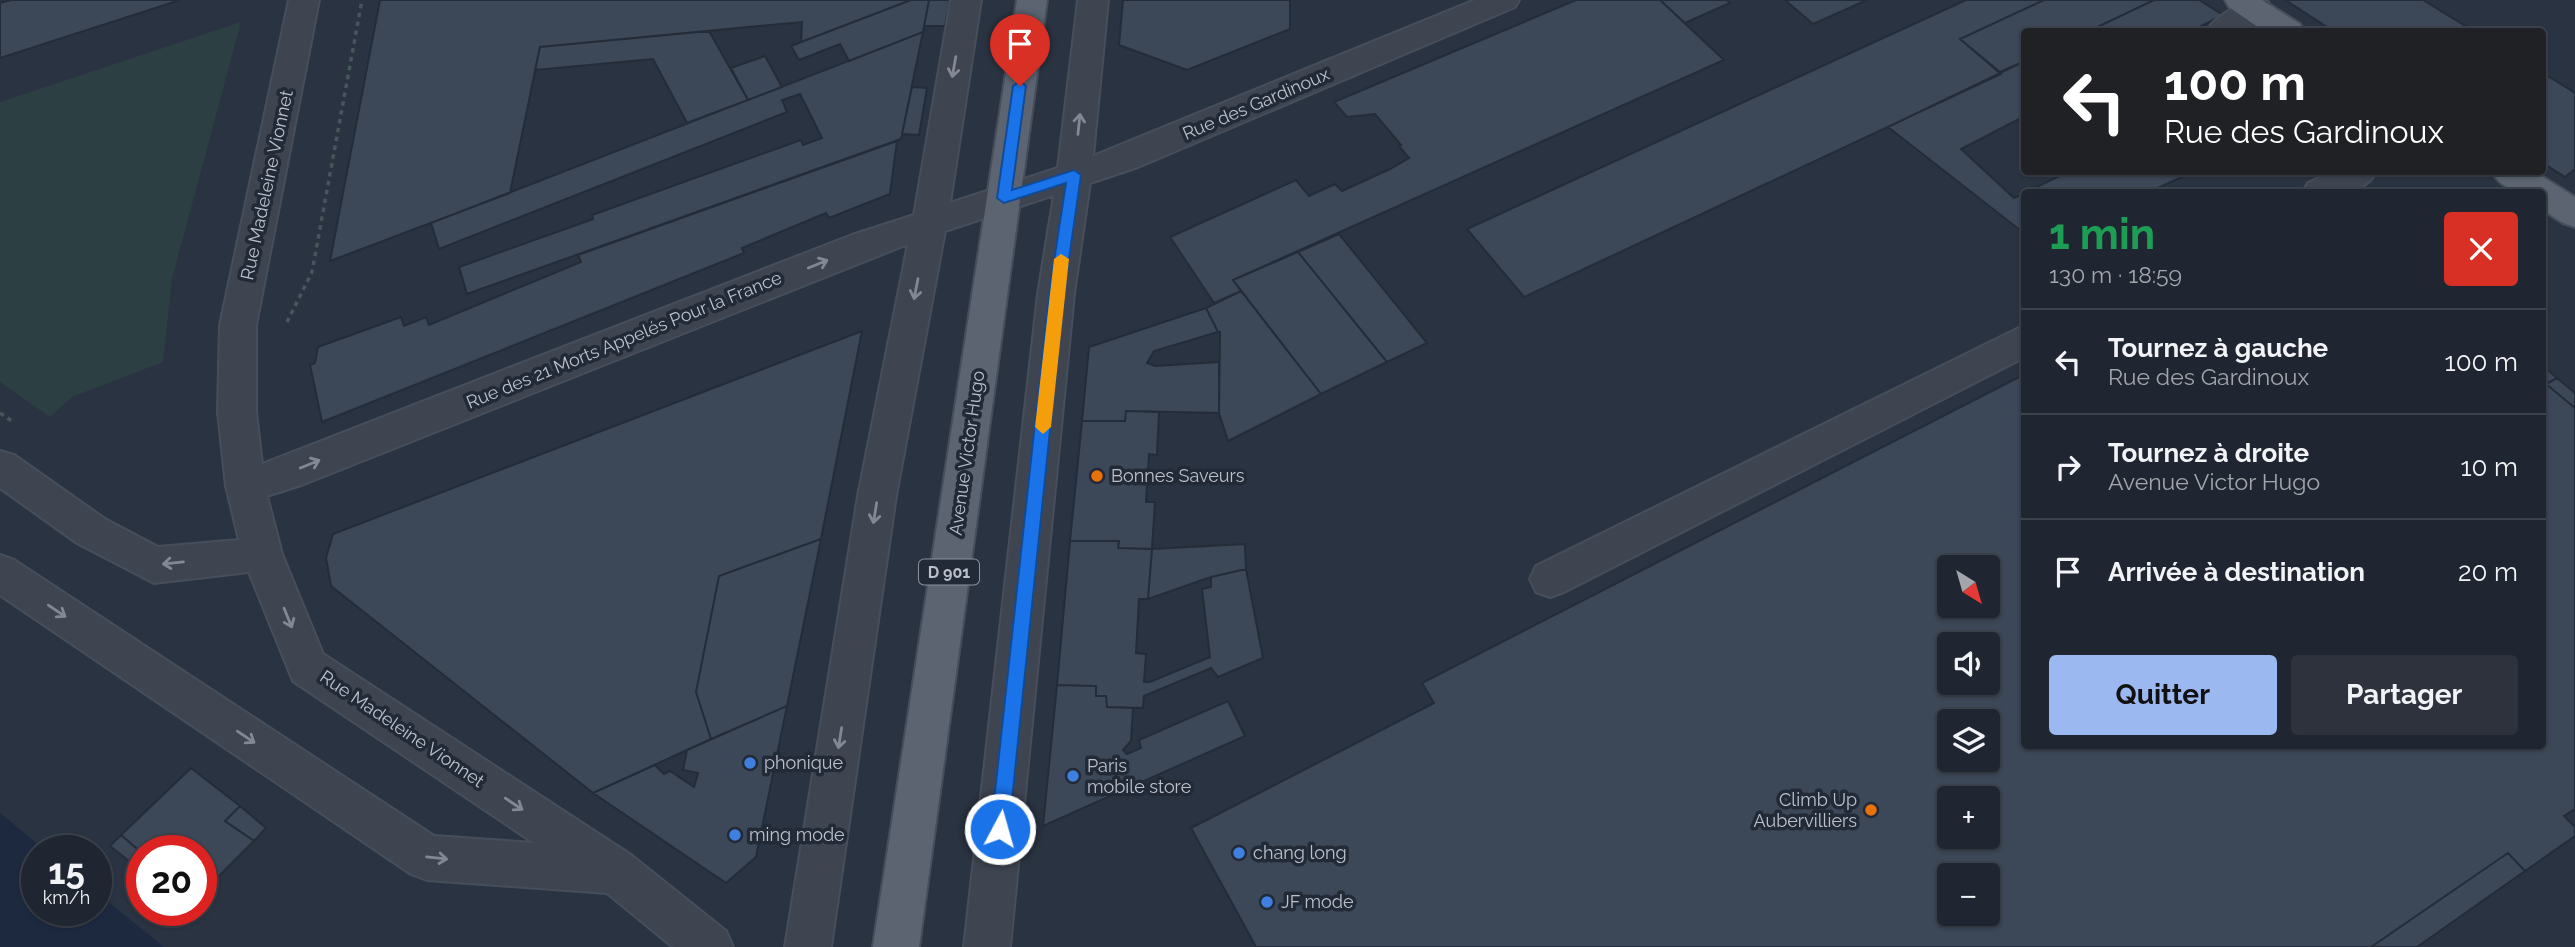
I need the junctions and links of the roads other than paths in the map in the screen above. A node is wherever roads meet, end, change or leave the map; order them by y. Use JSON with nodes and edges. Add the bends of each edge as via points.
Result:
{"nodes":[{"id":1,"x":304,"y":0,"type":"edge"},
{"id":2,"x":966,"y":0,"type":"edge"},
{"id":3,"x":1032,"y":0,"type":"edge"},
{"id":4,"x":1093,"y":0,"type":"edge"},
{"id":5,"x":1504,"y":0,"type":"edge"},
{"id":6,"x":2248,"y":5,"type":"edge"},
{"id":7,"x":2225,"y":28,"type":"edge"},
{"id":8,"x":2284,"y":28,"type":"edge"},
{"id":9,"x":1074,"y":175,"type":"junction"},
{"id":10,"x":2353,"y":175,"type":"edge"},
{"id":11,"x":2514,"y":175,"type":"edge"},
{"id":12,"x":2326,"y":189,"type":"edge"},
{"id":13,"x":2536,"y":189,"type":"edge"},
{"id":14,"x":2546,"y":196,"type":"edge"},
{"id":15,"x":1004,"y":198,"type":"junction"},
{"id":16,"x":2575,"y":214,"type":"edge"},
{"id":17,"x":930,"y":222,"type":"junction"},
{"id":18,"x":2021,"y":342,"type":"edge"},
{"id":19,"x":0,"y":467,"type":"edge"},
{"id":20,"x":245,"y":486,"type":"junction"},
{"id":21,"x":252,"y":556,"type":"junction"},
{"id":22,"x":0,"y":573,"type":"edge"},
{"id":23,"x":1550,"y":579,"type":"dead end"},
{"id":24,"x":615,"y":871,"type":"junction"},
{"id":25,"x":710,"y":947,"type":"edge"},
{"id":26,"x":808,"y":947,"type":"edge"},
{"id":27,"x":896,"y":947,"type":"edge"},
{"id":28,"x":987,"y":947,"type":"edge"}],
"edges":[{"from":1,"to":20,"type":"street","name":"Rue Madeleine Vionnet","via":[[238,325],[237,412]]},
{"from":2,"to":17,"type":"street","one_way":true},
{"from":3,"to":15,"type":"main road","name":"Avenue Victor Hugo","number":"D 901"},
{"from":9,"to":4,"type":"street","one_way":true},
{"from":5,"to":9,"type":"street","name":"Rue des Gardinoux"},
{"from":6,"to":7,"type":"street"},
{"from":6,"to":8,"type":"main road"},
{"from":9,"to":15,"type":"street","name":"Rue des Gardinoux"},
{"from":9,"to":28,"type":"street","via":[[1056,294]]},
{"from":10,"to":12,"type":"street"},
{"from":11,"to":13,"type":"main road"},
{"from":14,"to":16,"type":"main road"},
{"from":15,"to":17,"type":"street","name":"Rue des 21 Morts Appelés Pour la France"},
{"from":15,"to":27,"type":"main road","name":"Avenue Victor Hugo","number":"D 901"},
{"from":20,"to":17,"type":"street","name":"Rue des 21 Morts Appelés Pour la France","one_way":true},
{"from":17,"to":26,"type":"street","one_way":true,"via":[[877,496]]},
{"from":18,"to":23,"type":"street"},
{"from":21,"to":19,"type":"street","one_way":true,"via":[[154,565],[91,531]]},
{"from":20,"to":21,"type":"street","name":"Rue Madeleine Vionnet"},
{"from":21,"to":24,"type":"street","name":"Rue Madeleine Vionnet","one_way":true,"via":[[308,667]]},
{"from":22,"to":24,"type":"street","one_way":true,"via":[[427,858]]},
{"from":24,"to":25,"type":"street","name":"Rue Madeleine Vionnet"}]}
